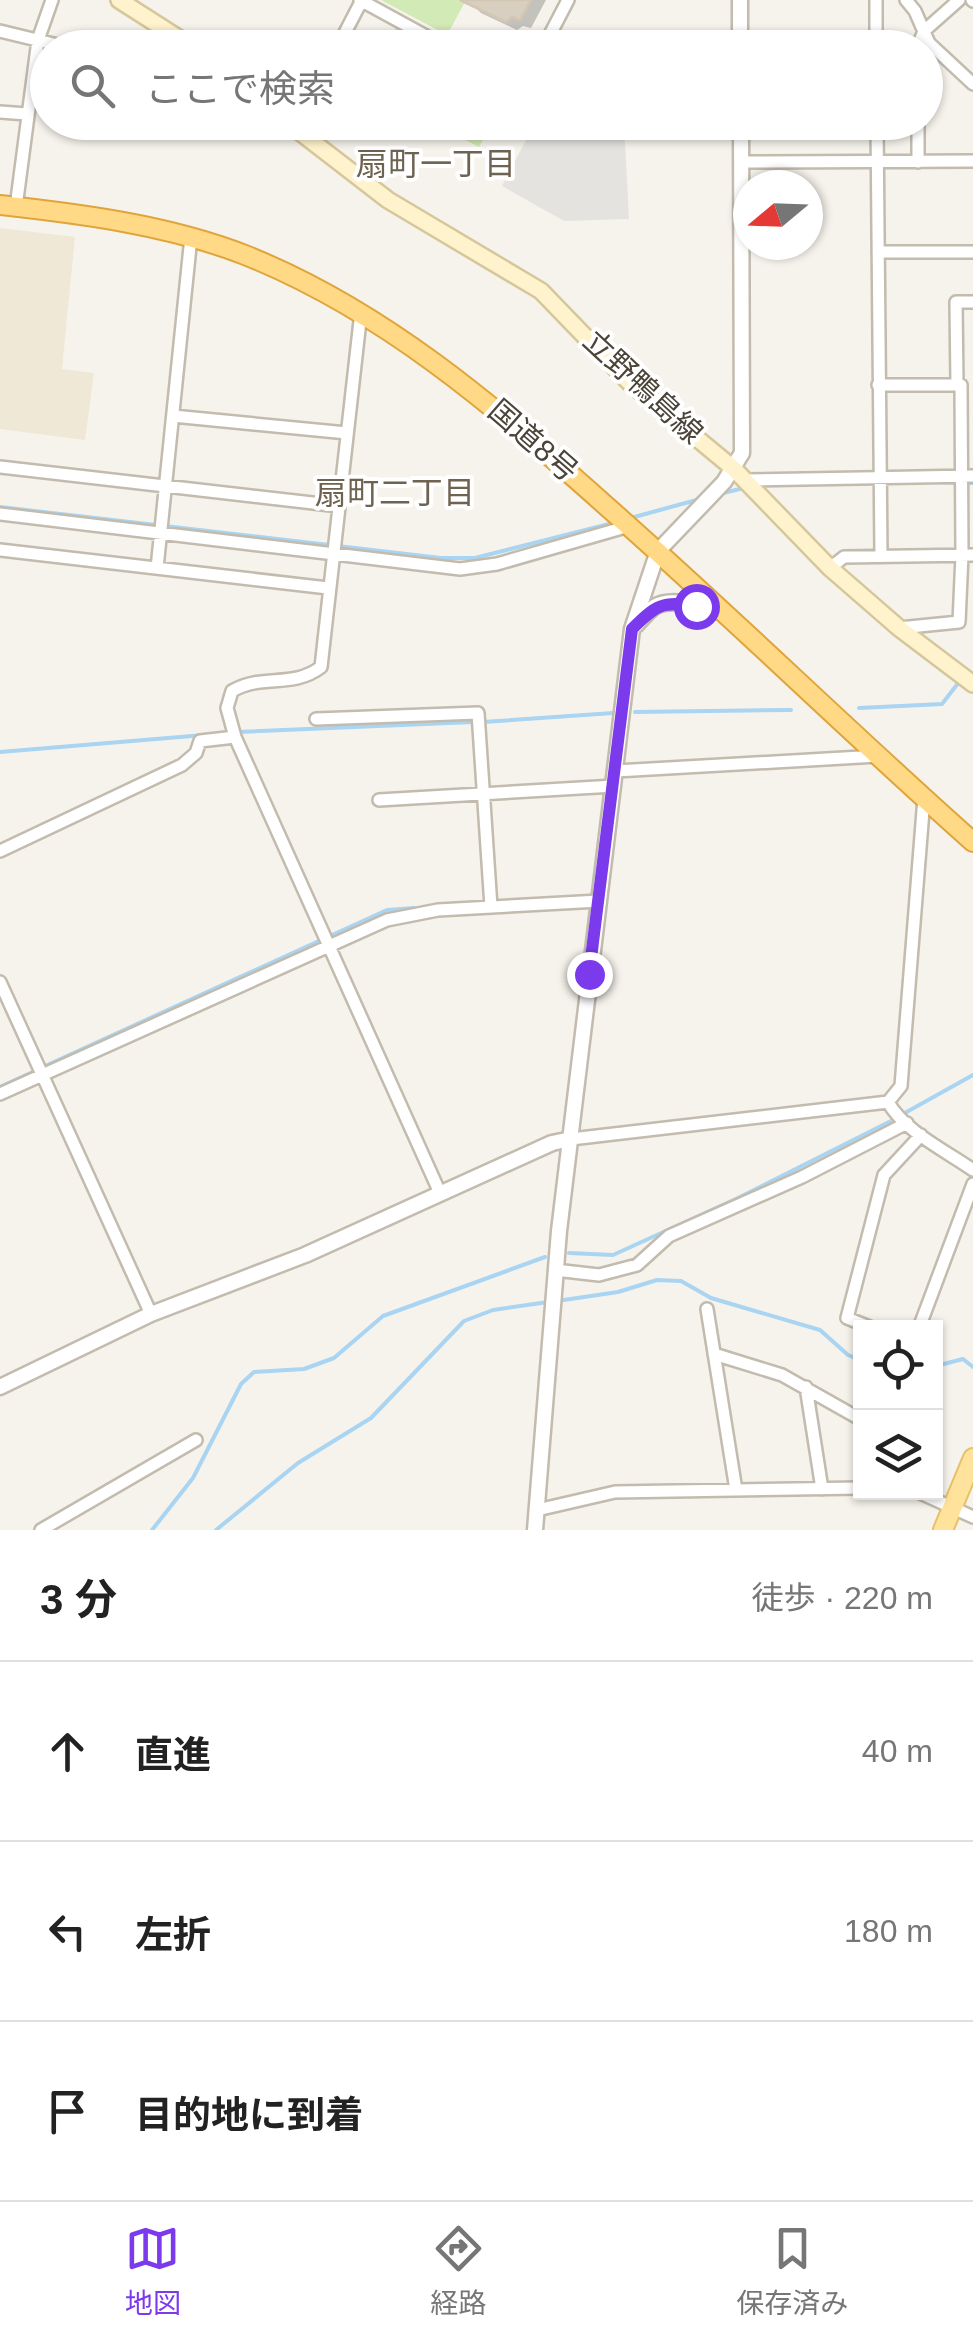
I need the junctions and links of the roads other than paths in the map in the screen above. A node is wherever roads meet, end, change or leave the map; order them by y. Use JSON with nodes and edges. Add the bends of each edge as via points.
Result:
{"nodes":[{"id":1,"x":52,"y":0,"type":"edge"},
{"id":2,"x":120,"y":0,"type":"edge"},
{"id":3,"x":361,"y":0,"type":"edge"},
{"id":4,"x":568,"y":0,"type":"edge"},
{"id":5,"x":740,"y":0,"type":"edge"},
{"id":6,"x":876,"y":0,"type":"edge"},
{"id":7,"x":906,"y":0,"type":"edge"},
{"id":8,"x":959,"y":0,"type":"edge"},
{"id":9,"x":42,"y":30,"type":"edge"},
{"id":10,"x":166,"y":30,"type":"edge"},
{"id":11,"x":346,"y":30,"type":"edge"},
{"id":12,"x":415,"y":30,"type":"edge"},
{"id":13,"x":552,"y":30,"type":"edge"},
{"id":14,"x":740,"y":30,"type":"edge"},
{"id":15,"x":876,"y":30,"type":"edge"},
{"id":16,"x":923,"y":30,"type":"edge"},
{"id":17,"x":925,"y":30,"type":"edge"},
{"id":18,"x":0,"y":31,"type":"edge"},
{"id":19,"x":30,"y":38,"type":"edge"},
{"id":20,"x":943,"y":59,"type":"edge"},
{"id":21,"x":973,"y":84,"type":"edge"},
{"id":22,"x":30,"y":94,"type":"edge"},
{"id":23,"x":0,"y":112,"type":"edge"},
{"id":24,"x":27,"y":114,"type":"junction"},
{"id":25,"x":313,"y":140,"type":"edge"},
{"id":26,"x":741,"y":140,"type":"edge"},
{"id":27,"x":877,"y":140,"type":"edge"},
{"id":28,"x":918,"y":140,"type":"edge"},
{"id":29,"x":877,"y":161,"type":"junction"},
{"id":30,"x":973,"y":161,"type":"edge"},
{"id":31,"x":742,"y":162,"type":"junction"},
{"id":32,"x":918,"y":162,"type":"junction"},
{"id":33,"x":8,"y":206,"type":"edge"},
{"id":34,"x":191,"y":238,"type":"junction"},
{"id":35,"x":878,"y":252,"type":"junction"},
{"id":36,"x":973,"y":252,"type":"edge"},
{"id":37,"x":973,"y":302,"type":"edge"},
{"id":38,"x":361,"y":312,"type":"junction"},
{"id":39,"x":878,"y":385,"type":"junction"},
{"id":40,"x":964,"y":385,"type":"edge"},
{"id":41,"x":173,"y":416,"type":"junction"},
{"id":42,"x":347,"y":434,"type":"junction"},
{"id":43,"x":0,"y":467,"type":"edge"},
{"id":44,"x":740,"y":474,"type":"junction"},
{"id":45,"x":964,"y":480,"type":"edge"},
{"id":46,"x":879,"y":482,"type":"junction"},
{"id":47,"x":165,"y":486,"type":"junction"},
{"id":48,"x":338,"y":506,"type":"junction"},
{"id":49,"x":0,"y":514,"type":"edge"},
{"id":50,"x":629,"y":526,"type":"junction"},
{"id":51,"x":160,"y":533,"type":"junction"},
{"id":52,"x":0,"y":550,"type":"edge"},
{"id":53,"x":658,"y":551,"type":"junction"},
{"id":54,"x":332,"y":554,"type":"junction"},
{"id":55,"x":967,"y":555,"type":"edge"},
{"id":56,"x":881,"y":556,"type":"junction"},
{"id":57,"x":157,"y":568,"type":"junction"},
{"id":58,"x":830,"y":568,"type":"junction"},
{"id":59,"x":328,"y":588,"type":"junction"},
{"id":60,"x":723,"y":612,"type":"junction"},
{"id":61,"x":899,"y":628,"type":"junction"},
{"id":62,"x":632,"y":629,"type":"junction"},
{"id":63,"x":969,"y":681,"type":"edge"},
{"id":64,"x":316,"y":719,"type":"dead end"},
{"id":65,"x":233,"y":731,"type":"junction"},
{"id":66,"x":878,"y":756,"type":"junction"},
{"id":67,"x":615,"y":778,"type":"junction"},
{"id":68,"x":483,"y":794,"type":"junction"},
{"id":69,"x":924,"y":798,"type":"junction"},
{"id":70,"x":379,"y":800,"type":"dead end"},
{"id":71,"x":973,"y":842,"type":"edge"},
{"id":72,"x":0,"y":850,"type":"edge"},
{"id":73,"x":599,"y":901,"type":"junction"},
{"id":74,"x":491,"y":907,"type":"junction"},
{"id":75,"x":327,"y":940,"type":"junction"},
{"id":76,"x":0,"y":982,"type":"edge"},
{"id":77,"x":40,"y":1070,"type":"junction"},
{"id":78,"x":0,"y":1094,"type":"edge"},
{"id":79,"x":888,"y":1102,"type":"junction"},
{"id":80,"x":907,"y":1123,"type":"junction"},
{"id":81,"x":921,"y":1134,"type":"junction"},
{"id":82,"x":572,"y":1139,"type":"junction"},
{"id":83,"x":973,"y":1170,"type":"edge"},
{"id":84,"x":973,"y":1184,"type":"edge"},
{"id":85,"x":440,"y":1193,"type":"junction"},
{"id":86,"x":555,"y":1270,"type":"junction"},
{"id":87,"x":707,"y":1309,"type":"dead end"},
{"id":88,"x":151,"y":1314,"type":"junction"},
{"id":89,"x":853,"y":1320,"type":"edge"},
{"id":90,"x":923,"y":1320,"type":"edge"},
{"id":91,"x":714,"y":1354,"type":"junction"},
{"id":92,"x":806,"y":1387,"type":"junction"},
{"id":93,"x":0,"y":1388,"type":"edge"},
{"id":94,"x":853,"y":1415,"type":"edge"},
{"id":95,"x":196,"y":1440,"type":"dead end"},
{"id":96,"x":973,"y":1458,"type":"edge"},
{"id":97,"x":853,"y":1488,"type":"edge"},
{"id":98,"x":822,"y":1489,"type":"junction"},
{"id":99,"x":736,"y":1490,"type":"junction"},
{"id":100,"x":936,"y":1500,"type":"edge"},
{"id":101,"x":952,"y":1507,"type":"junction"},
{"id":102,"x":537,"y":1510,"type":"junction"},
{"id":103,"x":973,"y":1517,"type":"edge"},
{"id":104,"x":41,"y":1530,"type":"edge"},
{"id":105,"x":535,"y":1530,"type":"edge"},
{"id":106,"x":943,"y":1530,"type":"edge"}],
"edges":[{"from":1,"to":9,"type":"street"},
{"from":2,"to":10,"type":"main road"},
{"from":3,"to":11,"type":"street"},
{"from":3,"to":12,"type":"street"},
{"from":4,"to":13,"type":"street"},
{"from":5,"to":14,"type":"street"},
{"from":6,"to":15,"type":"street"},
{"from":7,"to":16,"type":"street"},
{"from":8,"to":17,"type":"street"},
{"from":18,"to":19,"type":"street"},
{"from":20,"to":21,"type":"street"},
{"from":22,"to":24,"type":"street"},
{"from":23,"to":24,"type":"street"},
{"from":24,"to":33,"type":"street"},
{"from":25,"to":44,"type":"main road","name":"立野鴨島線","via":[[388,200],[541,291],[629,382]]},
{"from":26,"to":31,"type":"street"},
{"from":27,"to":29,"type":"street"},
{"from":28,"to":32,"type":"street"},
{"from":29,"to":31,"type":"street"},
{"from":29,"to":32,"type":"street"},
{"from":29,"to":35,"type":"street"},
{"from":30,"to":32,"type":"street"},
{"from":31,"to":44,"type":"street"},
{"from":33,"to":34,"type":"highway","name":"国道8号"},
{"from":34,"to":38,"type":"highway","name":"国道8号","via":[[243,254]]},
{"from":34,"to":41,"type":"street"},
{"from":35,"to":36,"type":"street"},
{"from":35,"to":39,"type":"street"},
{"from":37,"to":40,"type":"street","via":[[956,302]]},
{"from":38,"to":42,"type":"street"},
{"from":38,"to":50,"type":"highway","name":"国道8号","via":[[470,386]]},
{"from":39,"to":40,"type":"street"},
{"from":39,"to":46,"type":"street"},
{"from":40,"to":45,"type":"street"},
{"from":41,"to":42,"type":"street"},
{"from":41,"to":47,"type":"street"},
{"from":42,"to":48,"type":"street"},
{"from":43,"to":47,"type":"street"},
{"from":44,"to":46,"type":"street"},
{"from":44,"to":53,"type":"street"},
{"from":44,"to":58,"type":"main road","name":"立野鴨島線"},
{"from":45,"to":46,"type":"street"},
{"from":45,"to":55,"type":"street"},
{"from":46,"to":56,"type":"street"},
{"from":47,"to":48,"type":"street"},
{"from":47,"to":51,"type":"street"},
{"from":48,"to":54,"type":"street"},
{"from":49,"to":51,"type":"street"},
{"from":50,"to":53,"type":"highway","name":"国道8号"},
{"from":50,"to":54,"type":"street","via":[[460,569]]},
{"from":51,"to":54,"type":"street"},
{"from":51,"to":57,"type":"street"},
{"from":52,"to":57,"type":"street"},
{"from":53,"to":60,"type":"highway","name":"国道8号"},
{"from":53,"to":62,"type":"street"},
{"from":54,"to":59,"type":"street"},
{"from":55,"to":56,"type":"street"},
{"from":55,"to":61,"type":"street","via":[[958,622]]},
{"from":56,"to":58,"type":"street","via":[[844,557]]},
{"from":57,"to":59,"type":"street"},
{"from":58,"to":61,"type":"main road","name":"立野鴨島線"},
{"from":59,"to":65,"type":"street","via":[[321,667],[306,678],[246,683],[232,691],[227,708]]},
{"from":60,"to":62,"type":"street","via":[[664,604]]},
{"from":60,"to":66,"type":"highway","name":"国道8号"},
{"from":61,"to":63,"type":"main road","name":"立野鴨島線"},
{"from":62,"to":67,"type":"street"},
{"from":64,"to":68,"type":"street","via":[[478,713]]},
{"from":65,"to":72,"type":"street","via":[[200,741],[182,765]]},
{"from":65,"to":75,"type":"street"},
{"from":66,"to":67,"type":"street"},
{"from":66,"to":69,"type":"highway","name":"国道8号"},
{"from":67,"to":68,"type":"street"},
{"from":67,"to":73,"type":"street"},
{"from":68,"to":70,"type":"street"},
{"from":68,"to":74,"type":"street"},
{"from":69,"to":71,"type":"highway","name":"国道8号"},
{"from":69,"to":79,"type":"street","via":[[901,1086]]},
{"from":73,"to":74,"type":"street"},
{"from":73,"to":82,"type":"street"},
{"from":74,"to":75,"type":"street","via":[[387,920]]},
{"from":75,"to":77,"type":"street"},
{"from":75,"to":85,"type":"street"},
{"from":76,"to":77,"type":"street"},
{"from":77,"to":78,"type":"street"},
{"from":77,"to":88,"type":"street"},
{"from":79,"to":80,"type":"street"},
{"from":79,"to":82,"type":"street"},
{"from":80,"to":81,"type":"street"},
{"from":80,"to":86,"type":"street","via":[[669,1236],[638,1265],[599,1275]]},
{"from":81,"to":83,"type":"street"},
{"from":81,"to":89,"type":"street","via":[[884,1176],[847,1318]]},
{"from":82,"to":85,"type":"street"},
{"from":82,"to":86,"type":"street"},
{"from":84,"to":90,"type":"street"},
{"from":85,"to":88,"type":"street","via":[[305,1255]]},
{"from":86,"to":102,"type":"street"},
{"from":87,"to":91,"type":"street"},
{"from":88,"to":93,"type":"street"},
{"from":91,"to":92,"type":"street"},
{"from":91,"to":99,"type":"street"},
{"from":92,"to":94,"type":"street"},
{"from":92,"to":98,"type":"street"},
{"from":95,"to":104,"type":"street"},
{"from":96,"to":101,"type":"main road"},
{"from":97,"to":98,"type":"street"},
{"from":98,"to":99,"type":"street"},
{"from":99,"to":102,"type":"street","via":[[615,1492]]},
{"from":100,"to":101,"type":"street"},
{"from":101,"to":103,"type":"street"},
{"from":101,"to":106,"type":"main road"},
{"from":102,"to":105,"type":"street"}]}
